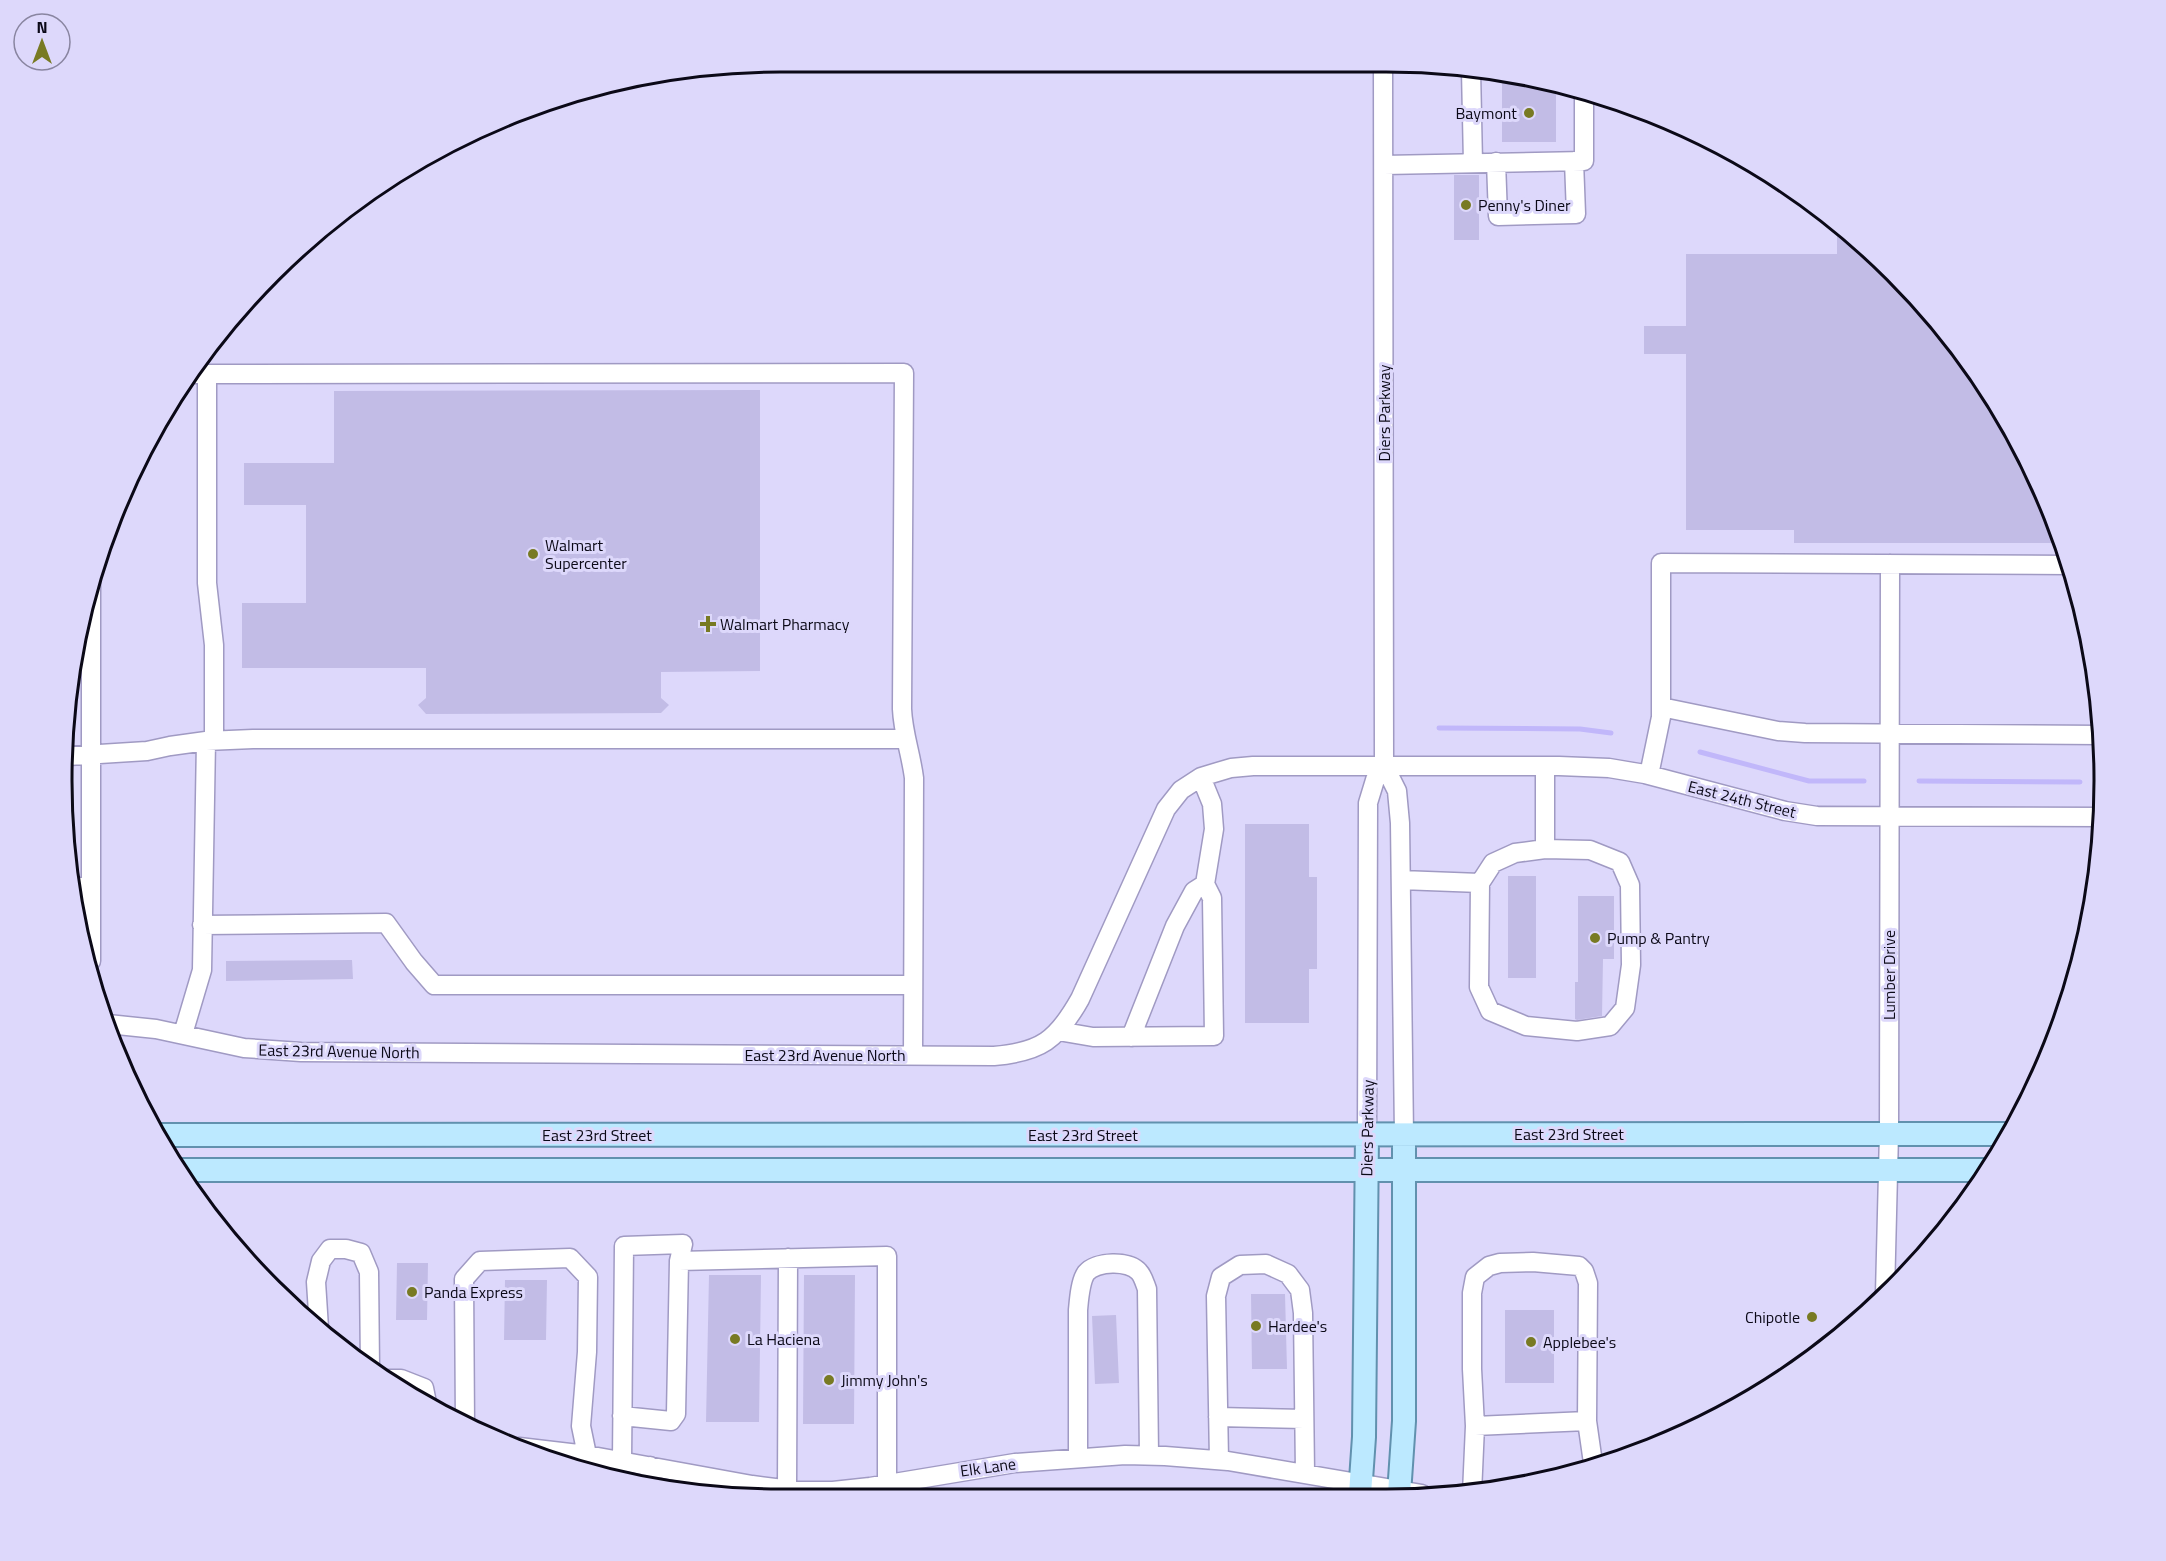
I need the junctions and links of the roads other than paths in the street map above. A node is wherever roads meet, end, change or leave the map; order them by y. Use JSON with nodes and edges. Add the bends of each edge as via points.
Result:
{"nodes":[{"id":1,"x":1383,"y":72,"type":"edge"},
{"id":2,"x":1471,"y":77,"type":"edge"},
{"id":3,"x":1584,"y":101,"type":"edge"},
{"id":4,"x":1574,"y":161,"type":"junction"},
{"id":5,"x":1496,"y":162,"type":"junction"},
{"id":6,"x":1473,"y":163,"type":"junction"},
{"id":7,"x":1383,"y":165,"type":"junction"},
{"id":8,"x":201,"y":374,"type":"edge"},
{"id":9,"x":1890,"y":564,"type":"junction"},
{"id":10,"x":2060,"y":565,"type":"edge"},
{"id":11,"x":91,"y":620,"type":"edge"},
{"id":12,"x":1661,"y":707,"type":"junction"},
{"id":13,"x":1890,"y":734,"type":"junction"},
{"id":14,"x":2092,"y":735,"type":"edge"},
{"id":15,"x":905,"y":740,"type":"junction"},
{"id":16,"x":210,"y":741,"type":"junction"},
{"id":17,"x":91,"y":755,"type":"junction"},
{"id":18,"x":73,"y":756,"type":"edge"},
{"id":19,"x":1384,"y":765,"type":"junction"},
{"id":20,"x":1545,"y":765,"type":"junction"},
{"id":21,"x":1649,"y":775,"type":"junction"},
{"id":22,"x":1201,"y":777,"type":"junction"},
{"id":23,"x":1889,"y":817,"type":"junction"},
{"id":24,"x":2092,"y":817,"type":"edge"},
{"id":25,"x":1545,"y":849,"type":"junction"},
{"id":26,"x":1401,"y":880,"type":"junction"},
{"id":27,"x":1480,"y":883,"type":"junction"},
{"id":28,"x":1205,"y":884,"type":"junction"},
{"id":29,"x":80,"y":887,"type":"edge"},
{"id":30,"x":91,"y":887,"type":"junction"},
{"id":31,"x":202,"y":925,"type":"junction"},
{"id":32,"x":91,"y":942,"type":"edge"},
{"id":33,"x":913,"y":986,"type":"junction"},
{"id":34,"x":116,"y":1024,"type":"edge"},
{"id":35,"x":1058,"y":1031,"type":"junction"},
{"id":36,"x":183,"y":1034,"type":"junction"},
{"id":37,"x":1131,"y":1037,"type":"junction"},
{"id":38,"x":913,"y":1056,"type":"junction"},
{"id":39,"x":1889,"y":1133,"type":"junction"},
{"id":40,"x":2000,"y":1134,"type":"edge"},
{"id":41,"x":167,"y":1135,"type":"edge"},
{"id":42,"x":1367,"y":1135,"type":"junction"},
{"id":43,"x":1404,"y":1135,"type":"junction"},
{"id":44,"x":189,"y":1170,"type":"edge"},
{"id":45,"x":1366,"y":1170,"type":"junction"},
{"id":46,"x":1405,"y":1170,"type":"junction"},
{"id":47,"x":1887,"y":1170,"type":"junction"},
{"id":48,"x":1977,"y":1170,"type":"edge"},
{"id":49,"x":788,"y":1258,"type":"junction"},
{"id":50,"x":679,"y":1261,"type":"junction"},
{"id":51,"x":1885,"y":1282,"type":"edge"},
{"id":52,"x":318,"y":1317,"type":"edge"},
{"id":53,"x":370,"y":1358,"type":"edge"},
{"id":54,"x":403,"y":1380,"type":"edge"},
{"id":55,"x":425,"y":1393,"type":"edge"},
{"id":56,"x":465,"y":1415,"type":"edge"},
{"id":57,"x":622,"y":1416,"type":"junction"},
{"id":58,"x":1218,"y":1417,"type":"junction"},
{"id":59,"x":1305,"y":1419,"type":"junction"},
{"id":60,"x":1587,"y":1421,"type":"junction"},
{"id":61,"x":1475,"y":1426,"type":"junction"},
{"id":62,"x":553,"y":1451,"type":"edge"},
{"id":63,"x":587,"y":1455,"type":"junction"},
{"id":64,"x":1149,"y":1455,"type":"junction"},
{"id":65,"x":1078,"y":1457,"type":"junction"},
{"id":66,"x":1592,"y":1458,"type":"edge"},
{"id":67,"x":1219,"y":1460,"type":"junction"},
{"id":68,"x":622,"y":1461,"type":"junction"},
{"id":69,"x":1305,"y":1473,"type":"junction"},
{"id":70,"x":650,"y":1475,"type":"edge"},
{"id":71,"x":1472,"y":1483,"type":"edge"},
{"id":72,"x":887,"y":1484,"type":"junction"},
{"id":73,"x":1407,"y":1488,"type":"edge"},
{"id":74,"x":787,"y":1489,"type":"joint"},
{"id":75,"x":860,"y":1489,"type":"edge"},
{"id":76,"x":1361,"y":1489,"type":"edge"}],
"edges":[{"from":1,"to":7,"type":"street","name":"Diers Parkway"},
{"from":2,"to":6,"type":"street"},
{"from":3,"to":4,"type":"street","via":[[1584,161]]},
{"from":4,"to":5,"type":"street"},
{"from":4,"to":5,"type":"street","via":[[1576,214],[1498,216]]},
{"from":5,"to":6,"type":"street"},
{"from":6,"to":7,"type":"street"},
{"from":7,"to":19,"type":"street","name":"Diers Parkway"},
{"from":8,"to":15,"type":"street","via":[[904,373]]},
{"from":8,"to":16,"type":"street","via":[[207,583],[214,645]]},
{"from":9,"to":10,"type":"street"},
{"from":9,"to":12,"type":"street","via":[[1660,563]]},
{"from":9,"to":13,"type":"street","name":"Lumber Drive"},
{"from":11,"to":17,"type":"street"},
{"from":12,"to":13,"type":"street","via":[[1778,731]]},
{"from":12,"to":21,"type":"street"},
{"from":13,"to":14,"type":"street"},
{"from":13,"to":23,"type":"street","name":"Lumber Drive"},
{"from":15,"to":16,"type":"street"},
{"from":15,"to":33,"type":"street","via":[[914,778]]},
{"from":16,"to":17,"type":"street"},
{"from":16,"to":31,"type":"street"},
{"from":17,"to":18,"type":"street"},
{"from":17,"to":30,"type":"street"},
{"from":19,"to":20,"type":"street","name":"East 24th Street"},
{"from":19,"to":22,"type":"street","name":"East 23rd Avenue North","via":[[1253,765]]},
{"from":19,"to":26,"type":"street","name":"Diers Parkway","via":[[1398,800]]},
{"from":19,"to":42,"type":"street","name":"Diers Parkway","via":[[1368,803]]},
{"from":20,"to":21,"type":"street","name":"East 24th Street","via":[[1609,768]]},
{"from":20,"to":25,"type":"street"},
{"from":21,"to":23,"type":"street","name":"East 24th Street","via":[[1799,814]]},
{"from":22,"to":28,"type":"street","via":[[1212,804],[1214,829]]},
{"from":22,"to":35,"type":"street","name":"East 23rd Avenue North","via":[[1181,790],[1166,809],[1080,999]]},
{"from":23,"to":24,"type":"street","name":"East 24th Street"},
{"from":23,"to":39,"type":"street","name":"Lumber Drive"},
{"from":25,"to":27,"type":"street","via":[[1515,852],[1493,863]]},
{"from":25,"to":27,"type":"street","via":[[1590,850],[1620,862],[1630,885],[1630,965],[1625,1008],[1610,1026],[1577,1031],[1526,1026],[1490,1011],[1479,987]]},
{"from":26,"to":27,"type":"street"},
{"from":26,"to":43,"type":"street","name":"Diers Parkway"},
{"from":28,"to":37,"type":"street","via":[[1194,891],[1174,926]]},
{"from":28,"to":37,"type":"street","via":[[1212,898],[1214,1036]]},
{"from":29,"to":30,"type":"street"},
{"from":30,"to":32,"type":"street"},
{"from":31,"to":33,"type":"street","via":[[386,923],[434,984]]},
{"from":31,"to":36,"type":"street","via":[[202,969]]},
{"from":33,"to":38,"type":"street"},
{"from":34,"to":36,"type":"street","name":"East 23rd Avenue North"},
{"from":35,"to":37,"type":"street","via":[[1093,1037]]},
{"from":35,"to":38,"type":"street","name":"East 23rd Avenue North","via":[[1035,1048],[1010,1055]]},
{"from":36,"to":38,"type":"street","name":"East 23rd Avenue North","via":[[244,1048],[301,1052]]},
{"from":39,"to":40,"type":"main road","name":"East 23rd Street"},
{"from":39,"to":43,"type":"main road","name":"East 23rd Street"},
{"from":39,"to":47,"type":"street","name":"Lumber Drive"},
{"from":41,"to":42,"type":"main road","name":"East 23rd Street"},
{"from":42,"to":43,"type":"main road","name":"East 23rd Street"},
{"from":42,"to":45,"type":"main road","name":"Diers Parkway"},
{"from":43,"to":46,"type":"main road","name":"Diers Parkway"},
{"from":44,"to":45,"type":"main road"},
{"from":45,"to":46,"type":"main road"},
{"from":45,"to":76,"type":"main road","name":"Diers Parkway"},
{"from":46,"to":47,"type":"main road"},
{"from":46,"to":73,"type":"main road","name":"Diers Parkway"},
{"from":47,"to":48,"type":"main road"},
{"from":47,"to":51,"type":"street","name":"Lumber Drive"},
{"from":49,"to":50,"type":"street"},
{"from":49,"to":72,"type":"street","via":[[887,1256]]},
{"from":49,"to":74,"type":"street"},
{"from":50,"to":57,"type":"street","via":[[676,1414],[671,1421]]},
{"from":50,"to":57,"type":"street","via":[[683,1244],[624,1246]]},
{"from":52,"to":53,"type":"street","via":[[316,1282],[321,1261],[330,1250],[361,1253],[369,1272]]},
{"from":54,"to":55,"type":"street","via":[[424,1388]]},
{"from":56,"to":63,"type":"street","via":[[464,1279],[480,1261],[570,1258],[588,1277],[581,1426]]},
{"from":57,"to":68,"type":"street"},
{"from":58,"to":59,"type":"street"},
{"from":58,"to":59,"type":"street","via":[[1216,1296],[1221,1277],[1240,1265],[1266,1264],[1288,1274],[1300,1290]]},
{"from":58,"to":67,"type":"street"},
{"from":59,"to":69,"type":"street"},
{"from":60,"to":61,"type":"street"},
{"from":60,"to":61,"type":"street","via":[[1588,1283],[1584,1271],[1579,1266],[1515,1262],[1489,1266],[1475,1277]]},
{"from":60,"to":66,"type":"street"},
{"from":61,"to":71,"type":"street"},
{"from":62,"to":63,"type":"street","name":"Elk Lane"},
{"from":63,"to":68,"type":"street","name":"Elk Lane"},
{"from":64,"to":65,"type":"street","name":"Elk Lane"},
{"from":64,"to":65,"type":"street","via":[[1147,1289],[1140,1272],[1131,1266],[1110,1264],[1092,1268],[1085,1274],[1081,1288]]},
{"from":64,"to":67,"type":"street","name":"Elk Lane"},
{"from":65,"to":72,"type":"street","name":"Elk Lane","via":[[987,1466]]},
{"from":67,"to":69,"type":"street","name":"Elk Lane"},
{"from":68,"to":70,"type":"street","name":"Elk Lane"},
{"from":69,"to":76,"type":"street","name":"Elk Lane"},
{"from":70,"to":74,"type":"street","name":"Elk Lane"},
{"from":72,"to":75,"type":"street","name":"Elk Lane"}]}
